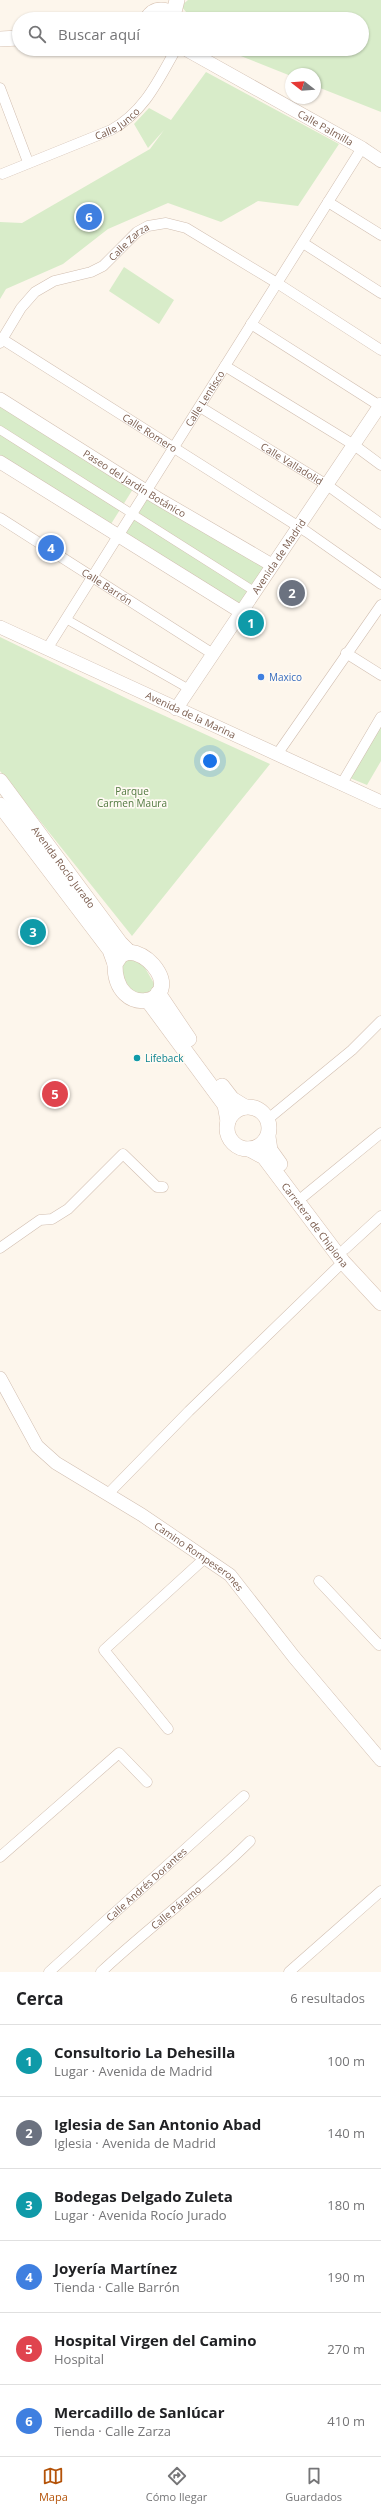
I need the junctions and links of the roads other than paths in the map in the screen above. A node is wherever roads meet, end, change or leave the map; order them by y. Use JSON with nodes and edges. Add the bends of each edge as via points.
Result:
{"nodes":[{"id":1,"x":170,"y":0,"type":"edge"},
{"id":2,"x":177,"y":0,"type":"edge"},
{"id":3,"x":154,"y":12,"type":"edge"},
{"id":4,"x":175,"y":12,"type":"edge"},
{"id":5,"x":12,"y":38,"type":"edge"},
{"id":6,"x":1,"y":39,"type":"edge"},
{"id":7,"x":172,"y":56,"type":"edge"},
{"id":8,"x":197,"y":56,"type":"edge"},
{"id":9,"x":0,"y":88,"type":"edge"},
{"id":10,"x":362,"y":148,"type":"junction"},
{"id":11,"x":381,"y":161,"type":"edge"},
{"id":12,"x":28,"y":162,"type":"junction"},
{"id":13,"x":2,"y":174,"type":"dead end"},
{"id":14,"x":328,"y":202,"type":"junction"},
{"id":15,"x":381,"y":236,"type":"edge"},
{"id":16,"x":302,"y":243,"type":"junction"},
{"id":17,"x":277,"y":283,"type":"junction"},
{"id":18,"x":381,"y":293,"type":"edge"},
{"id":19,"x":251,"y":324,"type":"junction"},
{"id":20,"x":1,"y":341,"type":"edge"},
{"id":21,"x":381,"y":350,"type":"edge"},
{"id":22,"x":225,"y":366,"type":"junction"},
{"id":23,"x":0,"y":399,"type":"edge"},
{"id":24,"x":380,"y":405,"type":"edge"},
{"id":25,"x":200,"y":406,"type":"junction"},
{"id":26,"x":0,"y":430,"type":"edge"},
{"id":27,"x":354,"y":445,"type":"junction"},
{"id":28,"x":173,"y":449,"type":"junction"},
{"id":29,"x":0,"y":462,"type":"edge"},
{"id":30,"x":381,"y":465,"type":"edge"},
{"id":31,"x":327,"y":485,"type":"junction"},
{"id":32,"x":147,"y":491,"type":"junction"},
{"id":33,"x":132,"y":514,"type":"junction"},
{"id":34,"x":0,"y":518,"type":"edge"},
{"id":35,"x":381,"y":524,"type":"edge"},
{"id":36,"x":298,"y":527,"type":"junction"},
{"id":37,"x":119,"y":535,"type":"junction"},
{"id":38,"x":272,"y":565,"type":"junction"},
{"id":39,"x":92,"y":577,"type":"junction"},
{"id":40,"x":381,"y":584,"type":"edge"},
{"id":41,"x":254,"y":591,"type":"junction"},
{"id":42,"x":381,"y":605,"type":"edge"},
{"id":43,"x":241,"y":612,"type":"junction"},
{"id":44,"x":66,"y":618,"type":"junction"},
{"id":45,"x":0,"y":627,"type":"edge"},
{"id":46,"x":47,"y":649,"type":"junction"},
{"id":47,"x":346,"y":653,"type":"junction"},
{"id":48,"x":213,"y":654,"type":"junction"},
{"id":49,"x":381,"y":675,"type":"edge"},
{"id":50,"x":188,"y":690,"type":"junction"},
{"id":51,"x":176,"y":709,"type":"junction"},
{"id":52,"x":381,"y":717,"type":"edge"},
{"id":53,"x":278,"y":753,"type":"junction"},
{"id":54,"x":0,"y":781,"type":"edge"},
{"id":55,"x":341,"y":785,"type":"junction"},
{"id":56,"x":381,"y":802,"type":"edge"},
{"id":57,"x":0,"y":805,"type":"edge"},
{"id":58,"x":129,"y":952,"type":"junction"},
{"id":59,"x":115,"y":964,"type":"junction"},
{"id":60,"x":154,"y":997,"type":"junction"},
{"id":61,"x":381,"y":1021,"type":"edge"},
{"id":62,"x":245,"y":1107,"type":"junction"},
{"id":63,"x":268,"y":1118,"type":"junction"},
{"id":64,"x":228,"y":1121,"type":"junction"},
{"id":65,"x":381,"y":1133,"type":"edge"},
{"id":66,"x":268,"y":1137,"type":"junction"},
{"id":67,"x":249,"y":1149,"type":"junction"},
{"id":68,"x":163,"y":1187,"type":"dead end"},
{"id":69,"x":304,"y":1196,"type":"junction"},
{"id":70,"x":381,"y":1216,"type":"edge"},
{"id":71,"x":0,"y":1248,"type":"edge"},
{"id":72,"x":344,"y":1255,"type":"junction"},
{"id":73,"x":381,"y":1290,"type":"edge"},
{"id":74,"x":381,"y":1303,"type":"edge"},
{"id":75,"x":0,"y":1378,"type":"edge"},
{"id":76,"x":108,"y":1494,"type":"junction"},
{"id":77,"x":205,"y":1558,"type":"junction"},
{"id":78,"x":318,"y":1581,"type":"dead end"},
{"id":79,"x":381,"y":1644,"type":"edge"},
{"id":80,"x":168,"y":1729,"type":"dead end"},
{"id":81,"x":381,"y":1760,"type":"edge"},
{"id":82,"x":147,"y":1782,"type":"dead end"},
{"id":83,"x":244,"y":1796,"type":"dead end"},
{"id":84,"x":250,"y":1841,"type":"dead end"},
{"id":85,"x":0,"y":1857,"type":"edge"},
{"id":86,"x":381,"y":1891,"type":"edge"},
{"id":87,"x":49,"y":1972,"type":"edge"},
{"id":88,"x":101,"y":1972,"type":"edge"},
{"id":89,"x":289,"y":1972,"type":"edge"}],
"edges":[{"from":1,"to":3,"type":"main road"},
{"from":2,"to":4,"type":"main road"},
{"from":5,"to":6,"type":"main road"},
{"from":7,"to":12,"type":"street","name":"Calle Junco","via":[[148,99],[127,122]]},
{"from":8,"to":10,"type":"street","name":"Calle Palmilla"},
{"from":9,"to":12,"type":"street"},
{"from":10,"to":11,"type":"street","name":"Calle Palmilla"},
{"from":10,"to":14,"type":"street","name":"Calle Lentisco"},
{"from":12,"to":13,"type":"street","name":"Calle Junco"},
{"from":14,"to":15,"type":"street"},
{"from":14,"to":16,"type":"street","name":"Calle Lentisco"},
{"from":16,"to":17,"type":"street","name":"Calle Lentisco"},
{"from":16,"to":18,"type":"street"},
{"from":17,"to":19,"type":"street","name":"Calle Lentisco"},
{"from":17,"to":20,"type":"street","name":"Calle Zarza","via":[[186,228],[166,223],[148,226],[137,232],[103,266],[91,272],[54,281],[35,292],[21,308]]},
{"from":17,"to":21,"type":"street","name":"Calle Zarza"},
{"from":19,"to":22,"type":"street","name":"Calle Lentisco"},
{"from":19,"to":24,"type":"street"},
{"from":20,"to":28,"type":"street","name":"Calle Romero"},
{"from":22,"to":25,"type":"street","name":"Calle Lentisco"},
{"from":22,"to":27,"type":"street"},
{"from":23,"to":32,"type":"street","name":"Paseo del Jardín Botánico"},
{"from":24,"to":27,"type":"street","name":"Avenida de Madrid"},
{"from":25,"to":28,"type":"street","name":"Calle Lentisco"},
{"from":25,"to":31,"type":"street","name":"Calle Valladolid"},
{"from":26,"to":33,"type":"street"},
{"from":27,"to":30,"type":"street"},
{"from":27,"to":31,"type":"street","name":"Avenida de Madrid"},
{"from":28,"to":32,"type":"street","name":"Calle Lentisco"},
{"from":28,"to":36,"type":"street","name":"Calle Romero"},
{"from":29,"to":37,"type":"street"},
{"from":31,"to":35,"type":"street","name":"Calle Valladolid"},
{"from":31,"to":36,"type":"street","name":"Avenida de Madrid"},
{"from":32,"to":33,"type":"street","name":"Calle Lentisco"},
{"from":32,"to":38,"type":"street","name":"Paseo del Jardín Botánico"},
{"from":33,"to":37,"type":"street","name":"Calle Lentisco"},
{"from":33,"to":41,"type":"street"},
{"from":34,"to":39,"type":"street","name":"Calle Barrón"},
{"from":36,"to":38,"type":"street","name":"Avenida de Madrid"},
{"from":36,"to":40,"type":"street","name":"Calle Romero"},
{"from":37,"to":39,"type":"street","name":"Calle Lentisco"},
{"from":37,"to":43,"type":"street"},
{"from":38,"to":41,"type":"street","name":"Avenida de Madrid"},
{"from":39,"to":44,"type":"street","name":"Calle Lentisco"},
{"from":39,"to":48,"type":"street","name":"Calle Barrón"},
{"from":41,"to":43,"type":"street","name":"Avenida de Madrid"},
{"from":42,"to":47,"type":"street"},
{"from":43,"to":48,"type":"street","name":"Avenida de Madrid"},
{"from":44,"to":46,"type":"street","name":"Calle Lentisco"},
{"from":44,"to":50,"type":"street"},
{"from":45,"to":46,"type":"street","name":"Avenida de la Marina"},
{"from":46,"to":51,"type":"street","name":"Avenida de la Marina"},
{"from":47,"to":49,"type":"street"},
{"from":47,"to":53,"type":"street"},
{"from":48,"to":50,"type":"street","name":"Avenida de Madrid"},
{"from":50,"to":51,"type":"street","name":"Avenida de Madrid"},
{"from":51,"to":53,"type":"street","name":"Avenida de la Marina"},
{"from":52,"to":55,"type":"street"},
{"from":53,"to":55,"type":"street","name":"Avenida de la Marina"},
{"from":54,"to":58,"type":"main road","name":"Avenida Rocío Jurado"},
{"from":55,"to":56,"type":"street","name":"Avenida de la Marina"},
{"from":57,"to":59,"type":"main road","name":"Avenida Rocío Jurado","via":[[110,950]]},
{"from":58,"to":59,"type":"main road","via":[[121,955]]},
{"from":58,"to":60,"type":"main road","via":[[140,954],[159,972],[161,985]]},
{"from":59,"to":60,"type":"main road","via":[[116,980],[128,996],[141,1002]]},
{"from":60,"to":62,"type":"main road","via":[[232,1099]]},
{"from":60,"to":64,"type":"main road","via":[[225,1105]]},
{"from":61,"to":63,"type":"street","via":[[352,1050]]},
{"from":62,"to":63,"type":"main road","via":[[256,1107]]},
{"from":62,"to":64,"type":"main road","via":[[234,1112]]},
{"from":63,"to":66,"type":"main road"},
{"from":64,"to":67,"type":"main road","via":[[227,1131],[231,1141],[239,1147]]},
{"from":65,"to":69,"type":"street"},
{"from":66,"to":67,"type":"main road","via":[[260,1146]]},
{"from":66,"to":69,"type":"main road","name":"Carretera de Chipiona","via":[[270,1150]]},
{"from":67,"to":72,"type":"main road","name":"Carretera de Chipiona","via":[[264,1157]]},
{"from":68,"to":71,"type":"street","via":[[157,1187],[123,1154],[68,1209],[52,1219],[40,1220]]},
{"from":69,"to":72,"type":"main road","name":"Carretera de Chipiona"},
{"from":70,"to":72,"type":"street"},
{"from":72,"to":73,"type":"main road","name":"Carretera de Chipiona"},
{"from":72,"to":74,"type":"main road","name":"Carretera de Chipiona"},
{"from":72,"to":76,"type":"street"},
{"from":75,"to":76,"type":"street","name":"Camino Rompeserones","via":[[37,1446],[56,1463]]},
{"from":76,"to":77,"type":"street","name":"Camino Rompeserones"},
{"from":77,"to":80,"type":"street","via":[[104,1650]]},
{"from":77,"to":81,"type":"street","name":"Camino Rompeserones","via":[[230,1575]]},
{"from":78,"to":79,"type":"street","via":[[379,1645]]},
{"from":82,"to":85,"type":"street","via":[[119,1753]]},
{"from":83,"to":87,"type":"street","name":"Calle Andrés Dorantes"},
{"from":84,"to":88,"type":"street","name":"Calle Páramo","via":[[224,1867],[137,1938]]},
{"from":86,"to":89,"type":"street"}]}
